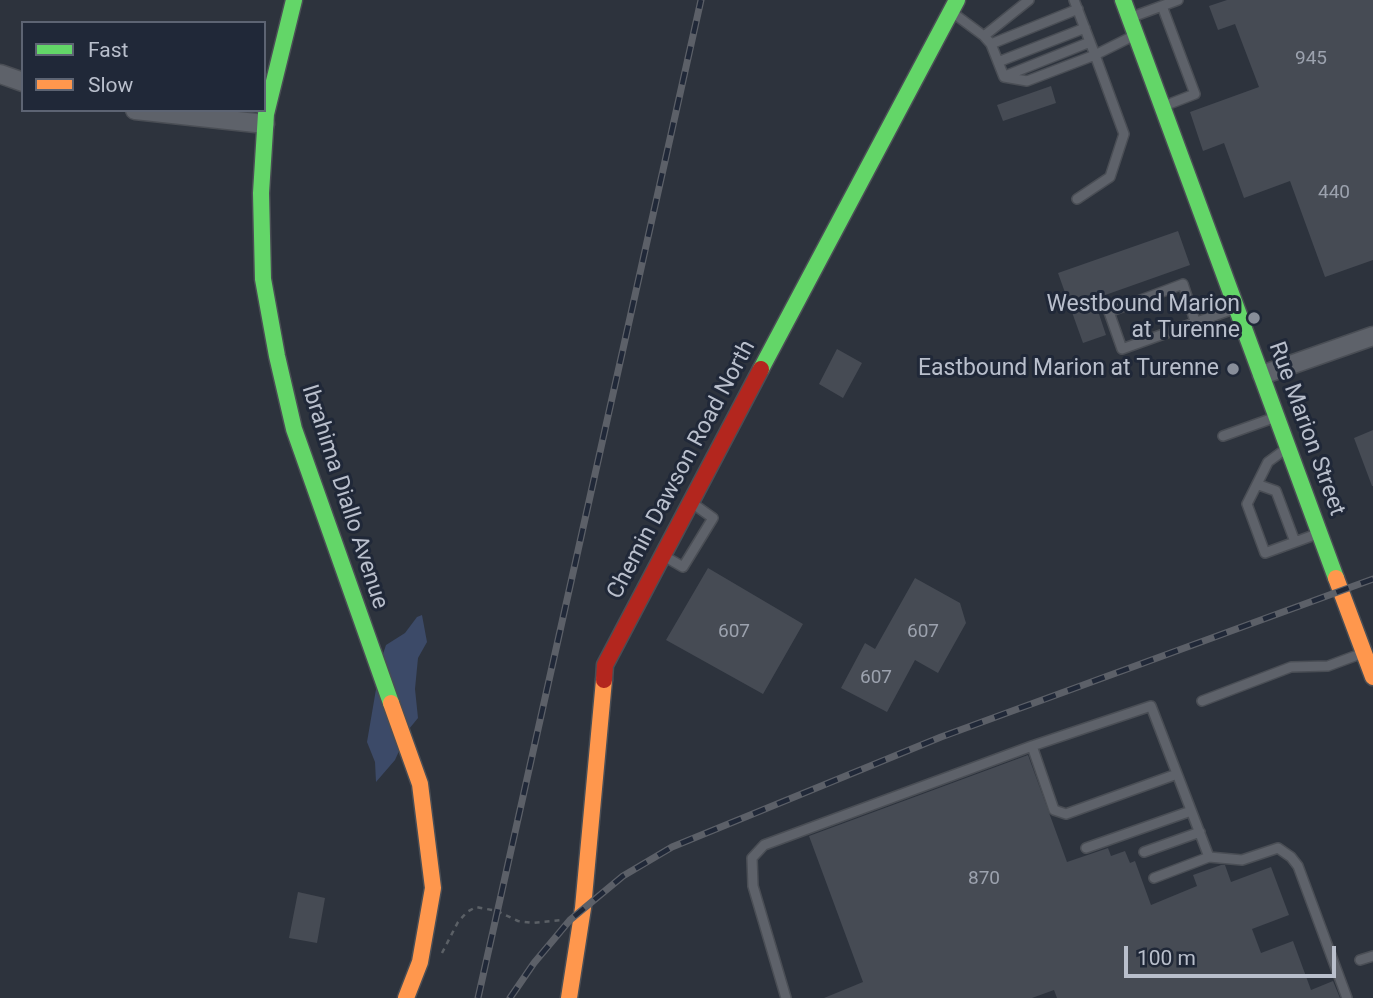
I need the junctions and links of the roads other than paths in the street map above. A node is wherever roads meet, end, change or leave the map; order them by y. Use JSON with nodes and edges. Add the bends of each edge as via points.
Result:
{"nodes":[{"id":1,"x":294,"y":0,"type":"edge"},
{"id":2,"x":1029,"y":0,"type":"edge"},
{"id":3,"x":1123,"y":0,"type":"edge"},
{"id":4,"x":1178,"y":0,"type":"edge"},
{"id":5,"x":1076,"y":5,"type":"edge"},
{"id":6,"x":954,"y":6,"type":"edge"},
{"id":7,"x":1162,"y":6,"type":"junction"},
{"id":8,"x":1130,"y":18,"type":"junction"},
{"id":9,"x":1085,"y":28,"type":"junction"},
{"id":10,"x":1136,"y":34,"type":"junction"},
{"id":11,"x":984,"y":36,"type":"junction"},
{"id":12,"x":1090,"y":42,"type":"junction"},
{"id":13,"x":991,"y":44,"type":"junction"},
{"id":14,"x":1095,"y":55,"type":"junction"},
{"id":15,"x":998,"y":62,"type":"junction"},
{"id":16,"x":0,"y":74,"type":"edge"},
{"id":17,"x":1004,"y":77,"type":"junction"},
{"id":18,"x":21,"y":81,"type":"edge"},
{"id":19,"x":1163,"y":107,"type":"junction"},
{"id":20,"x":154,"y":112,"type":"edge"},
{"id":21,"x":265,"y":124,"type":"junction"},
{"id":22,"x":1077,"y":199,"type":"dead end"},
{"id":23,"x":1237,"y":307,"type":"junction"},
{"id":24,"x":1195,"y":321,"type":"junction"},
{"id":25,"x":1373,"y":336,"type":"edge"},
{"id":26,"x":1262,"y":376,"type":"junction"},
{"id":27,"x":1278,"y":417,"type":"junction"},
{"id":28,"x":1223,"y":436,"type":"dead end"},
{"id":29,"x":1289,"y":447,"type":"junction"},
{"id":30,"x":1259,"y":485,"type":"junction"},
{"id":31,"x":691,"y":502,"type":"junction"},
{"id":32,"x":1320,"y":533,"type":"junction"},
{"id":33,"x":1295,"y":542,"type":"junction"},
{"id":34,"x":663,"y":555,"type":"junction"},
{"id":35,"x":1364,"y":653,"type":"junction"},
{"id":36,"x":1373,"y":677,"type":"edge"},
{"id":37,"x":1202,"y":701,"type":"dead end"},
{"id":38,"x":1032,"y":747,"type":"junction"},
{"id":39,"x":1177,"y":775,"type":"junction"},
{"id":40,"x":1191,"y":811,"type":"junction"},
{"id":41,"x":1200,"y":832,"type":"junction"},
{"id":42,"x":1086,"y":848,"type":"dead end"},
{"id":43,"x":1144,"y":852,"type":"dead end"},
{"id":44,"x":1209,"y":857,"type":"junction"},
{"id":45,"x":1154,"y":878,"type":"dead end"},
{"id":46,"x":1373,"y":956,"type":"edge"},
{"id":47,"x":1360,"y":960,"type":"dead end"},
{"id":48,"x":406,"y":998,"type":"edge"},
{"id":49,"x":569,"y":998,"type":"edge"},
{"id":50,"x":786,"y":998,"type":"edge"},
{"id":51,"x":1347,"y":998,"type":"edge"}],
"edges":[{"from":1,"to":21,"type":"street","name":"Ibrahima Diallo Avenue"},
{"from":2,"to":11,"type":"lane"},
{"from":3,"to":8,"type":"street","name":"Rue Marion Street"},
{"from":4,"to":7,"type":"lane"},
{"from":5,"to":9,"type":"lane"},
{"from":5,"to":13,"type":"lane"},
{"from":6,"to":11,"type":"lane"},
{"from":6,"to":31,"type":"street","name":"Chemin Dawson Road North"},
{"from":7,"to":8,"type":"lane"},
{"from":7,"to":19,"type":"lane","via":[[1195,94]]},
{"from":8,"to":10,"type":"street","name":"Rue Marion Street"},
{"from":9,"to":12,"type":"lane"},
{"from":9,"to":15,"type":"lane"},
{"from":10,"to":14,"type":"lane"},
{"from":10,"to":19,"type":"street","name":"Rue Marion Street"},
{"from":11,"to":13,"type":"lane"},
{"from":12,"to":14,"type":"lane"},
{"from":12,"to":17,"type":"lane"},
{"from":13,"to":15,"type":"lane"},
{"from":14,"to":17,"type":"lane","via":[[1027,81]]},
{"from":14,"to":22,"type":"lane","via":[[1124,134],[1110,177]]},
{"from":15,"to":17,"type":"lane"},
{"from":16,"to":18,"type":"street"},
{"from":19,"to":23,"type":"street","name":"Rue Marion Street"},
{"from":20,"to":21,"type":"street"},
{"from":21,"to":48,"type":"street","name":"Ibrahima Diallo Avenue","via":[[261,193],[264,279],[294,429],[420,784],[433,888],[420,962]]},
{"from":23,"to":24,"type":"lane"},
{"from":23,"to":26,"type":"street","name":"Rue Marion Street"},
{"from":24,"to":24,"type":"lane","via":[[1122,349],[1109,312],[1183,284]]},
{"from":25,"to":26,"type":"street"},
{"from":26,"to":27,"type":"street","name":"Rue Marion Street"},
{"from":27,"to":28,"type":"lane"},
{"from":27,"to":29,"type":"street","name":"Rue Marion Street"},
{"from":29,"to":30,"type":"lane","via":[[1268,462]]},
{"from":29,"to":32,"type":"street","name":"Rue Marion Street"},
{"from":30,"to":33,"type":"lane","via":[[1276,491]]},
{"from":30,"to":33,"type":"lane","via":[[1247,504],[1265,553]]},
{"from":31,"to":34,"type":"street","name":"Chemin Dawson Road North"},
{"from":31,"to":34,"type":"lane","via":[[713,518],[683,567]]},
{"from":32,"to":33,"type":"lane"},
{"from":32,"to":35,"type":"street","name":"Rue Marion Street"},
{"from":34,"to":49,"type":"street","name":"Chemin Dawson Road North","via":[[605,665],[581,922]]},
{"from":35,"to":36,"type":"street","name":"Rue Marion Street"},
{"from":35,"to":37,"type":"lane","via":[[1328,666],[1291,667]]},
{"from":38,"to":39,"type":"lane","via":[[1054,810],[1066,814]]},
{"from":38,"to":39,"type":"lane","via":[[1151,706]]},
{"from":38,"to":50,"type":"lane","via":[[764,845],[752,858],[752,886]]},
{"from":39,"to":40,"type":"lane"},
{"from":40,"to":41,"type":"lane"},
{"from":40,"to":42,"type":"lane"},
{"from":41,"to":43,"type":"lane"},
{"from":41,"to":44,"type":"lane"},
{"from":44,"to":45,"type":"lane"},
{"from":44,"to":51,"type":"lane","via":[[1242,860],[1278,848],[1291,857]]},
{"from":46,"to":47,"type":"lane"}]}
